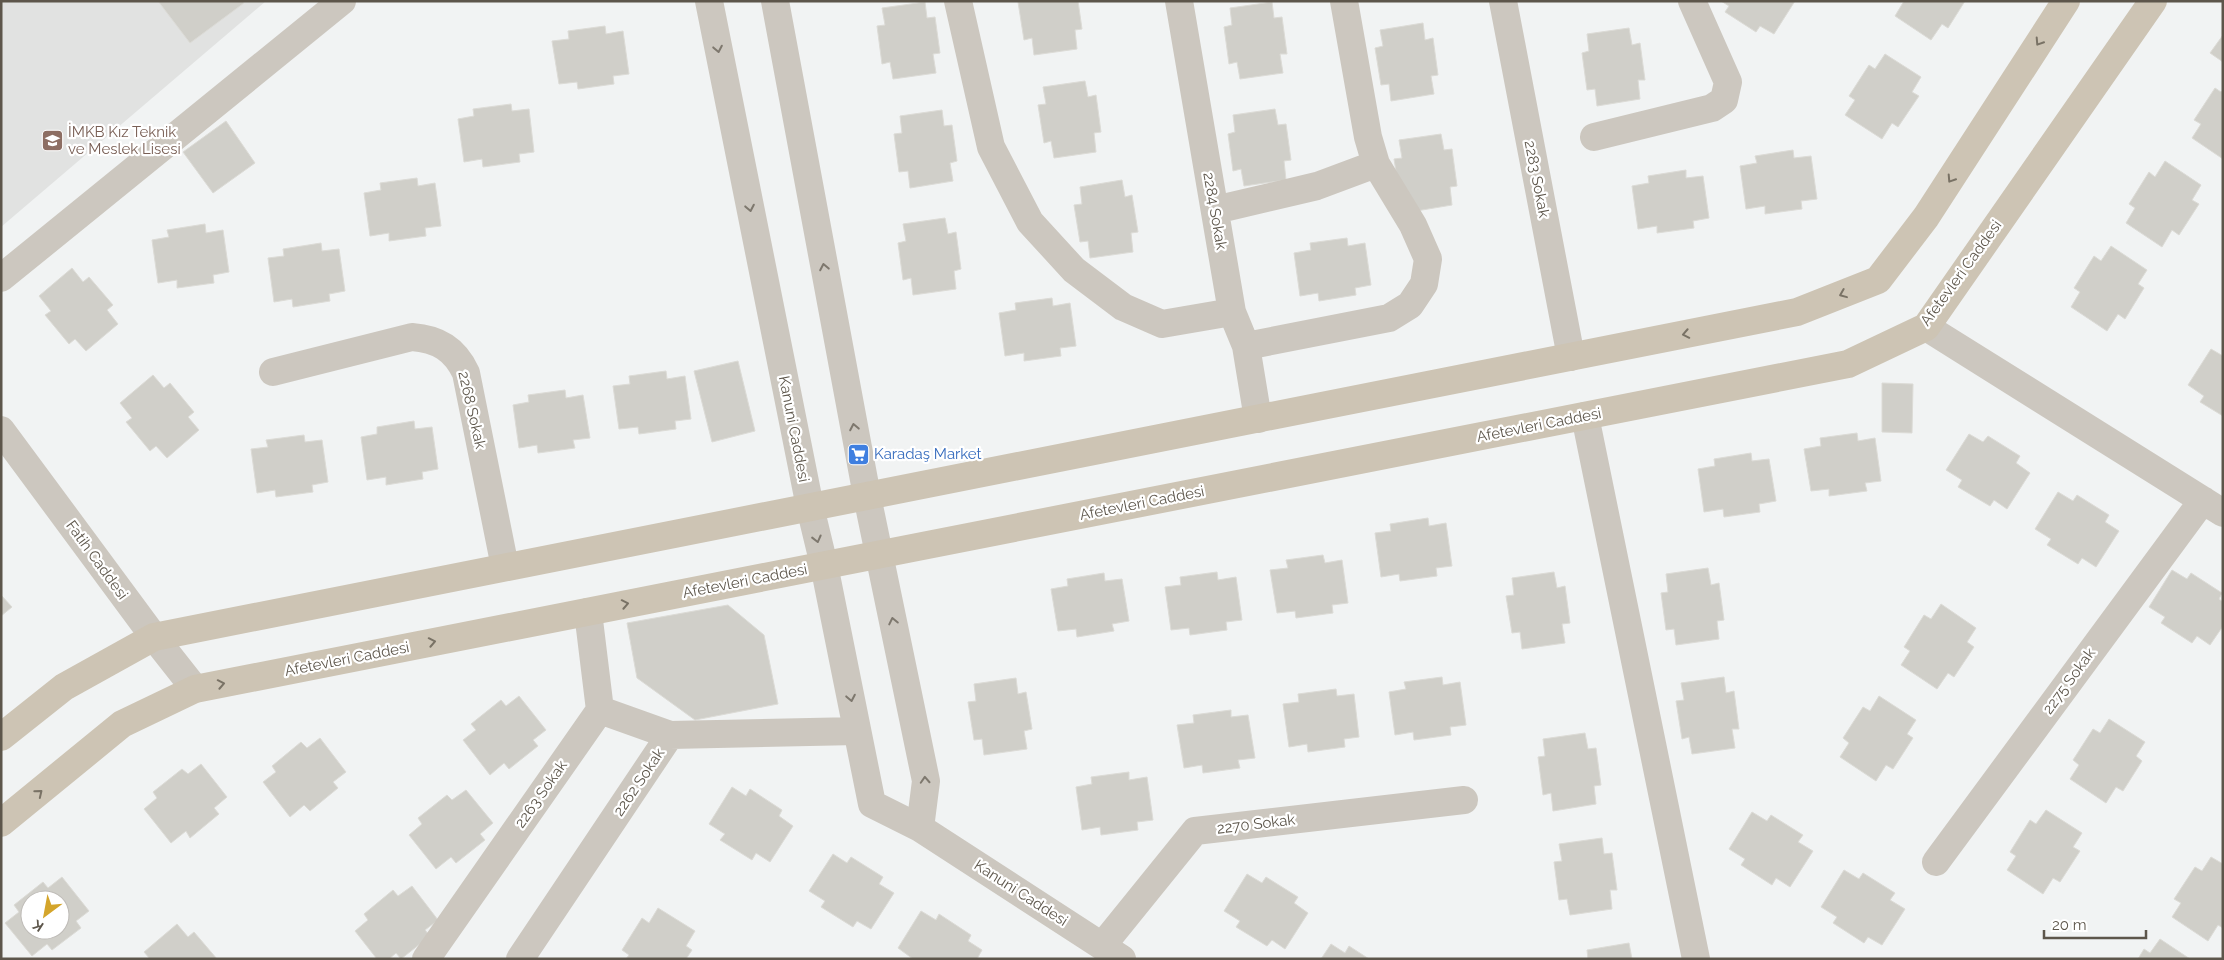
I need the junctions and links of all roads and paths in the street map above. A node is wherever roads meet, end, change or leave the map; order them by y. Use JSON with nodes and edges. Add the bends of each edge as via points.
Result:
{"nodes":[{"id":1,"x":342,"y":1,"type":"edge"},
{"id":2,"x":709,"y":1,"type":"edge"},
{"id":3,"x":775,"y":1,"type":"edge"},
{"id":4,"x":958,"y":1,"type":"edge"},
{"id":5,"x":1179,"y":1,"type":"edge"},
{"id":6,"x":1344,"y":1,"type":"edge"},
{"id":7,"x":1503,"y":1,"type":"edge"},
{"id":8,"x":1692,"y":1,"type":"edge"},
{"id":9,"x":2066,"y":1,"type":"edge"},
{"id":10,"x":2153,"y":1,"type":"edge"},
{"id":11,"x":1594,"y":137,"type":"dead end"},
{"id":12,"x":1376,"y":164,"type":"junction"},
{"id":13,"x":1215,"y":210,"type":"junction"},
{"id":14,"x":1,"y":278,"type":"edge"},
{"id":15,"x":1232,"y":312,"type":"junction"},
{"id":16,"x":1926,"y":326,"type":"junction"},
{"id":17,"x":1246,"y":346,"type":"junction"},
{"id":18,"x":1571,"y":357,"type":"junction"},
{"id":19,"x":273,"y":372,"type":"dead end"},
{"id":20,"x":1584,"y":416,"type":"junction"},
{"id":21,"x":1258,"y":419,"type":"junction"},
{"id":22,"x":1,"y":430,"type":"edge"},
{"id":23,"x":867,"y":496,"type":"junction"},
{"id":24,"x":2213,"y":506,"type":"edge"},
{"id":25,"x":810,"y":507,"type":"junction"},
{"id":26,"x":879,"y":554,"type":"junction"},
{"id":27,"x":824,"y":565,"type":"junction"},
{"id":28,"x":505,"y":567,"type":"junction"},
{"id":29,"x":588,"y":612,"type":"junction"},
{"id":30,"x":154,"y":638,"type":"junction"},
{"id":31,"x":195,"y":689,"type":"junction"},
{"id":32,"x":600,"y":710,"type":"junction"},
{"id":33,"x":857,"y":731,"type":"junction"},
{"id":34,"x":670,"y":735,"type":"junction"},
{"id":35,"x":1,"y":738,"type":"edge"},
{"id":36,"x":1464,"y":800,"type":"dead end"},
{"id":37,"x":1,"y":824,"type":"edge"},
{"id":38,"x":920,"y":828,"type":"junction"},
{"id":39,"x":1936,"y":862,"type":"dead end"},
{"id":40,"x":1112,"y":952,"type":"edge"},
{"id":41,"x":426,"y":959,"type":"edge"},
{"id":42,"x":520,"y":959,"type":"edge"},
{"id":43,"x":1696,"y":959,"type":"edge"}],
"edges":[{"from":1,"to":14,"type":"street"},
{"from":2,"to":25,"type":"street","name":"Kanuni Caddesi","one_way":true},
{"from":23,"to":3,"type":"street","one_way":true},
{"from":4,"to":15,"type":"street","via":[[991,147],[1030,222],[1074,270],[1123,307],[1162,324]]},
{"from":5,"to":13,"type":"street","name":"2284 Sokak"},
{"from":6,"to":12,"type":"street","via":[[1368,137]]},
{"from":7,"to":18,"type":"street","name":"2283 Sokak"},
{"from":8,"to":11,"type":"street","via":[[1728,82],[1724,100],[1712,108]]},
{"from":9,"to":18,"type":"main road","one_way":true,"via":[[1926,217],[1878,280],[1797,312]]},
{"from":10,"to":16,"type":"main road","name":"Afetevleri Caddesi"},
{"from":12,"to":13,"type":"street","via":[[1316,186]]},
{"from":12,"to":17,"type":"street","via":[[1413,225],[1428,259],[1424,284],[1418,296],[1389,318]]},
{"from":13,"to":15,"type":"street","name":"2284 Sokak"},
{"from":15,"to":17,"type":"street","name":"2284 Sokak"},
{"from":16,"to":20,"type":"main road","name":"Afetevleri Caddesi","via":[[1848,364]]},
{"from":16,"to":24,"type":"street"},
{"from":17,"to":21,"type":"street","name":"2284 Sokak"},
{"from":18,"to":21,"type":"main road"},
{"from":19,"to":28,"type":"street","name":"2268 Sokak","via":[[412,337],[441,343],[453,352],[467,379]]},
{"from":20,"to":26,"type":"main road","name":"Afetevleri Caddesi"},
{"from":20,"to":43,"type":"street"},
{"from":21,"to":23,"type":"main road"},
{"from":22,"to":30,"type":"street","name":"Fatih Caddesi"},
{"from":23,"to":25,"type":"main road"},
{"from":23,"to":26,"type":"street"},
{"from":24,"to":39,"type":"street","name":"2275 Sokak"},
{"from":25,"to":27,"type":"street","name":"Kanuni Caddesi","one_way":true},
{"from":25,"to":28,"type":"main road"},
{"from":26,"to":27,"type":"main road","name":"Afetevleri Caddesi"},
{"from":38,"to":26,"type":"street","one_way":true,"via":[[926,781]]},
{"from":29,"to":27,"type":"main road","name":"Afetevleri Caddesi","one_way":true},
{"from":27,"to":33,"type":"street","name":"Kanuni Caddesi","one_way":true},
{"from":28,"to":30,"type":"main road"},
{"from":31,"to":29,"type":"main road","name":"Afetevleri Caddesi","one_way":true},
{"from":29,"to":32,"type":"street"},
{"from":30,"to":31,"type":"street","name":"Fatih Caddesi"},
{"from":30,"to":35,"type":"main road","via":[[64,687]]},
{"from":37,"to":31,"type":"main road","name":"Afetevleri Caddesi","one_way":true,"via":[[122,724]]},
{"from":32,"to":34,"type":"street"},
{"from":32,"to":41,"type":"street","name":"2263 Sokak"},
{"from":33,"to":34,"type":"street","name":"2262 Sokak"},
{"from":33,"to":38,"type":"street","name":"Kanuni Caddesi","via":[[872,804]]},
{"from":34,"to":42,"type":"street","name":"2262 Sokak"},
{"from":36,"to":40,"type":"street","name":"2270 Sokak","via":[[1195,831]]},
{"from":38,"to":40,"type":"street","name":"Kanuni Caddesi"}]}
